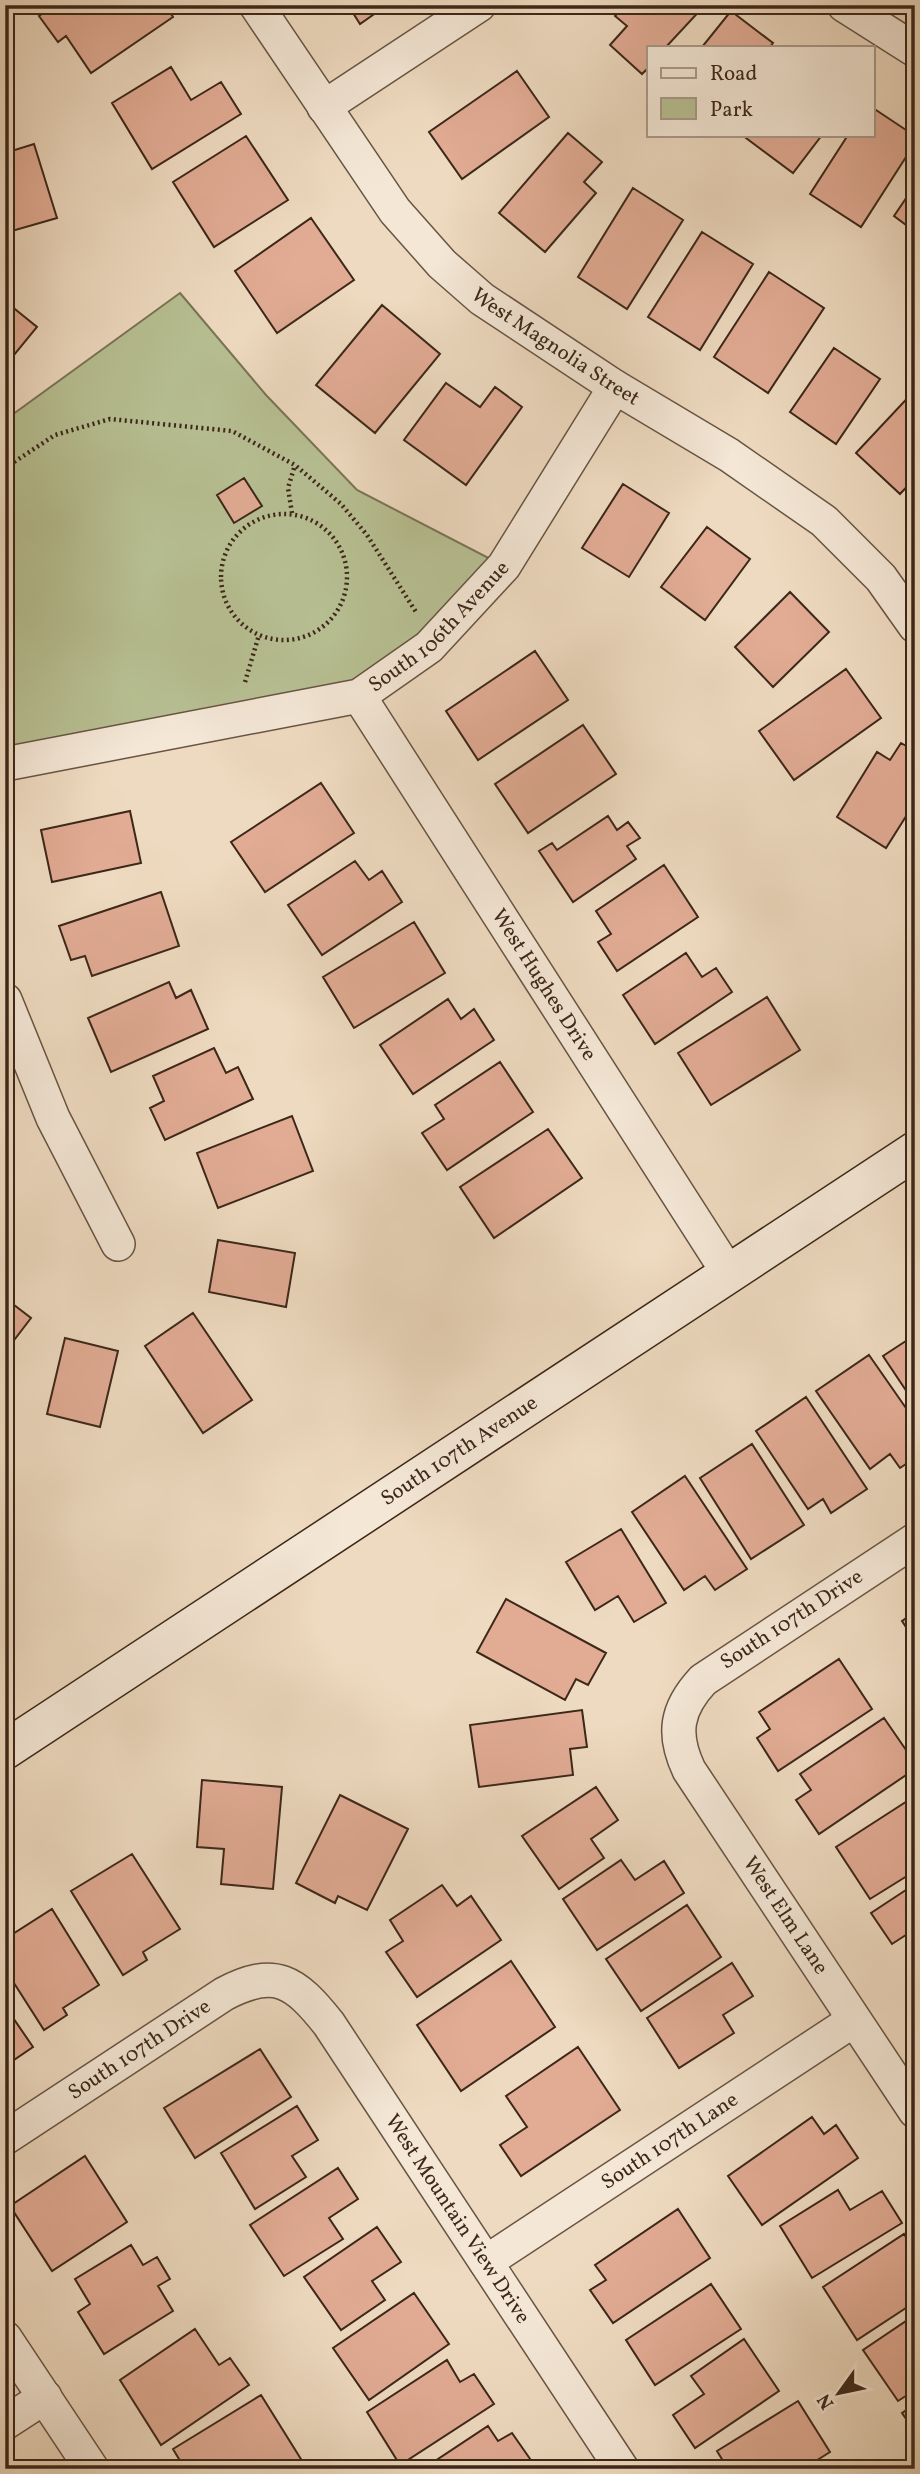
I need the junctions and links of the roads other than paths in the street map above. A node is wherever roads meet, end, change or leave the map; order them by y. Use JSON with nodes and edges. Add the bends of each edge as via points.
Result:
{"nodes":[{"id":1,"x":256,"y":5,"type":"edge"},
{"id":2,"x":479,"y":5,"type":"edge"},
{"id":3,"x":844,"y":5,"type":"edge"},
{"id":4,"x":915,"y":50,"type":"edge"},
{"id":5,"x":324,"y":107,"type":"junction"},
{"id":6,"x":615,"y":387,"type":"junction"},
{"id":7,"x":915,"y":626,"type":"edge"},
{"id":8,"x":359,"y":696,"type":"junction"},
{"id":9,"x":5,"y":764,"type":"edge"},
{"id":10,"x":5,"y":1000,"type":"edge"},
{"id":11,"x":915,"y":1151,"type":"edge"},
{"id":12,"x":118,"y":1244,"type":"dead end"},
{"id":13,"x":729,"y":1274,"type":"junction"},
{"id":14,"x":915,"y":1541,"type":"edge"},
{"id":15,"x":680,"y":1711,"type":"joint"},
{"id":16,"x":5,"y":1750,"type":"edge"},
{"id":17,"x":279,"y":1979,"type":"joint"},
{"id":18,"x":854,"y":2020,"type":"junction"},
{"id":19,"x":915,"y":2111,"type":"edge"},
{"id":20,"x":5,"y":2138,"type":"edge"},
{"id":21,"x":486,"y":2262,"type":"junction"},
{"id":22,"x":5,"y":2338,"type":"edge"},
{"id":23,"x":45,"y":2397,"type":"junction"},
{"id":24,"x":5,"y":2423,"type":"edge"},
{"id":25,"x":92,"y":2469,"type":"edge"},
{"id":26,"x":622,"y":2469,"type":"edge"}],
"edges":[{"from":1,"to":5,"type":"street","name":"West Magnolia Street"},
{"from":2,"to":5,"type":"street"},
{"from":3,"to":4,"type":"street"},
{"from":5,"to":6,"type":"street","name":"West Magnolia Street","via":[[395,211],[442,264],[482,299]]},
{"from":6,"to":7,"type":"street","name":"West Magnolia Street","via":[[729,455],[824,521],[881,578]]},
{"from":6,"to":8,"type":"street","name":"South 106th Avenue","via":[[504,566],[429,647]]},
{"from":8,"to":9,"type":"street","name":"South 106th Avenue"},
{"from":8,"to":13,"type":"street","name":"West Hughes Drive"},
{"from":10,"to":12,"type":"street","via":[[53,1118]]},
{"from":11,"to":13,"type":"main road","name":"South 107th Avenue"},
{"from":13,"to":16,"type":"main road","name":"South 107th Avenue"},
{"from":14,"to":15,"type":"street","name":"South 107th Drive","via":[[720,1667],[690,1694]]},
{"from":15,"to":18,"type":"street","name":"West Elm Lane","via":[[677,1732],[690,1770]]},
{"from":17,"to":20,"type":"street","name":"South 107th Drive","via":[[259,1979],[223,1994]]},
{"from":17,"to":21,"type":"street","name":"West Mountain View Drive","via":[[298,1990],[329,2024]]},
{"from":18,"to":19,"type":"street","name":"West Elm Lane"},
{"from":18,"to":21,"type":"street","name":"South 107th Lane"},
{"from":21,"to":26,"type":"street","name":"West Mountain View Drive"},
{"from":22,"to":23,"type":"street"},
{"from":23,"to":24,"type":"street"},
{"from":23,"to":25,"type":"street"}]}
